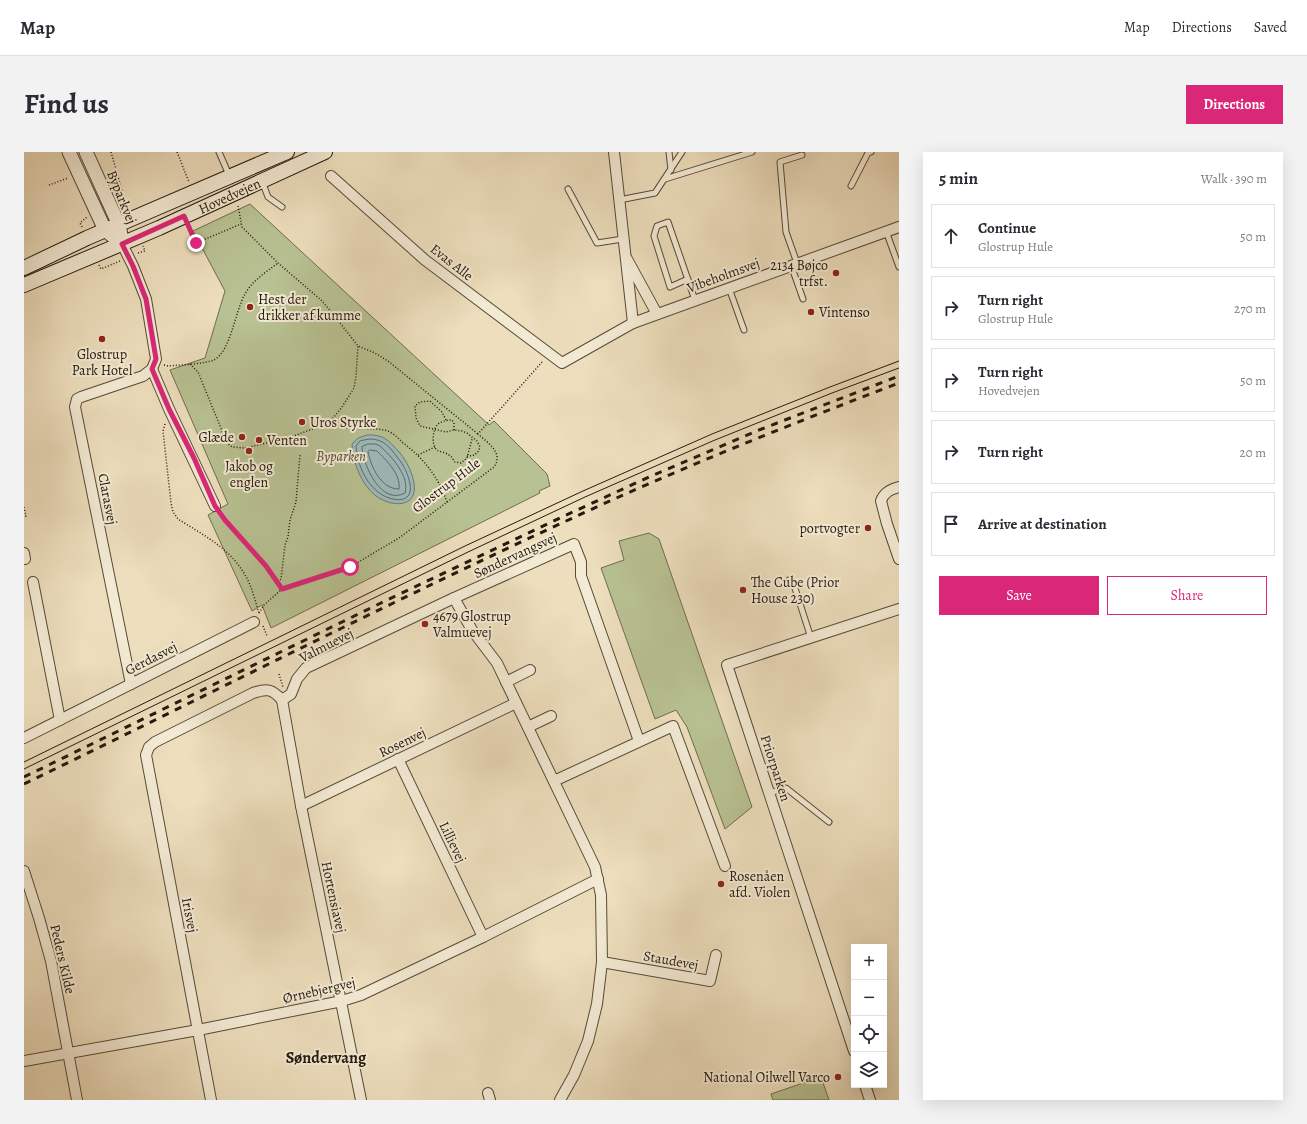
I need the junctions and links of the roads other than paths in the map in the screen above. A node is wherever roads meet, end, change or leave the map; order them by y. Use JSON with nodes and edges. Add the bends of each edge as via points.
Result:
{"nodes":[{"id":1,"x":69,"y":152,"type":"edge"},
{"id":2,"x":86,"y":152,"type":"edge"},
{"id":3,"x":287,"y":152,"type":"edge"},
{"id":4,"x":324,"y":152,"type":"edge"},
{"id":5,"x":614,"y":152,"type":"edge"},
{"id":6,"x":669,"y":152,"type":"edge"},
{"id":7,"x":682,"y":152,"type":"edge"},
{"id":8,"x":752,"y":152,"type":"edge"},
{"id":9,"x":871,"y":152,"type":"edge"},
{"id":10,"x":221,"y":153,"type":"edge"},
{"id":11,"x":802,"y":155,"type":"dead end"},
{"id":12,"x":268,"y":156,"type":"edge"},
{"id":13,"x":671,"y":170,"type":"junction"},
{"id":14,"x":331,"y":176,"type":"dead end"},
{"id":15,"x":230,"y":177,"type":"junction"},
{"id":16,"x":665,"y":179,"type":"junction"},
{"id":17,"x":261,"y":180,"type":"junction"},
{"id":18,"x":851,"y":186,"type":"dead end"},
{"id":19,"x":568,"y":189,"type":"dead end"},
{"id":20,"x":619,"y":200,"type":"junction"},
{"id":21,"x":282,"y":207,"type":"dead end"},
{"id":22,"x":119,"y":224,"type":"junction"},
{"id":23,"x":899,"y":227,"type":"edge"},
{"id":24,"x":105,"y":230,"type":"junction"},
{"id":25,"x":886,"y":231,"type":"junction"},
{"id":26,"x":623,"y":239,"type":"junction"},
{"id":27,"x":122,"y":244,"type":"junction"},
{"id":28,"x":624,"y":254,"type":"junction"},
{"id":29,"x":794,"y":264,"type":"junction"},
{"id":30,"x":899,"y":267,"type":"edge"},
{"id":31,"x":24,"y":268,"type":"edge"},
{"id":32,"x":688,"y":279,"type":"junction"},
{"id":33,"x":24,"y":284,"type":"edge"},
{"id":34,"x":729,"y":288,"type":"junction"},
{"id":35,"x":803,"y":299,"type":"dead end"},
{"id":36,"x":695,"y":300,"type":"junction"},
{"id":37,"x":657,"y":314,"type":"junction"},
{"id":38,"x":633,"y":323,"type":"junction"},
{"id":39,"x":744,"y":330,"type":"dead end"},
{"id":40,"x":562,"y":363,"type":"joint"},
{"id":41,"x":154,"y":366,"type":"junction"},
{"id":42,"x":898,"y":489,"type":"edge"},
{"id":43,"x":215,"y":506,"type":"road end"},
{"id":44,"x":899,"y":559,"type":"edge"},
{"id":45,"x":789,"y":580,"type":"dead end"},
{"id":46,"x":32,"y":582,"type":"dead end"},
{"id":47,"x":454,"y":598,"type":"junction"},
{"id":48,"x":899,"y":609,"type":"edge"},
{"id":49,"x":258,"y":619,"type":"road end"},
{"id":50,"x":811,"y":638,"type":"junction"},
{"id":51,"x":530,"y":670,"type":"dead end"},
{"id":52,"x":506,"y":682,"type":"junction"},
{"id":53,"x":131,"y":684,"type":"junction"},
{"id":54,"x":282,"y":700,"type":"junction"},
{"id":55,"x":516,"y":703,"type":"junction"},
{"id":56,"x":551,"y":716,"type":"dead end"},
{"id":57,"x":60,"y":720,"type":"junction"},
{"id":58,"x":528,"y":727,"type":"junction"},
{"id":59,"x":24,"y":738,"type":"edge"},
{"id":60,"x":639,"y":741,"type":"junction"},
{"id":61,"x":398,"y":759,"type":"junction"},
{"id":62,"x":554,"y":781,"type":"junction"},
{"id":63,"x":769,"y":793,"type":"junction"},
{"id":64,"x":301,"y":806,"type":"junction"},
{"id":65,"x":829,"y":822,"type":"dead end"},
{"id":66,"x":725,"y":866,"type":"dead end"},
{"id":67,"x":24,"y":871,"type":"edge"},
{"id":68,"x":598,"y":879,"type":"junction"},
{"id":69,"x":483,"y":937,"type":"junction"},
{"id":70,"x":716,"y":955,"type":"dead end"},
{"id":71,"x":602,"y":962,"type":"junction"},
{"id":72,"x":342,"y":1001,"type":"junction"},
{"id":73,"x":198,"y":1030,"type":"junction"},
{"id":74,"x":851,"y":1043,"type":"edge"},
{"id":75,"x":68,"y":1053,"type":"junction"},
{"id":76,"x":24,"y":1061,"type":"edge"},
{"id":77,"x":866,"y":1088,"type":"edge"},
{"id":78,"x":77,"y":1100,"type":"edge"},
{"id":79,"x":211,"y":1100,"type":"edge"},
{"id":80,"x":361,"y":1100,"type":"edge"},
{"id":81,"x":560,"y":1100,"type":"edge"},
{"id":82,"x":870,"y":1100,"type":"edge"}],
"edges":[{"from":1,"to":24,"type":"street","name":"Byparkvej"},
{"from":2,"to":22,"type":"street","name":"Byparkvej"},
{"from":3,"to":12,"type":"main road","name":"Hovedvejen"},
{"from":4,"to":17,"type":"main road","name":"Hovedvejen"},
{"from":5,"to":20,"type":"street"},
{"from":6,"to":13,"type":"lane"},
{"from":7,"to":13,"type":"lane"},
{"from":8,"to":16,"type":"lane"},
{"from":9,"to":18,"type":"lane","via":[[868,153]]},
{"from":10,"to":15,"type":"lane"},
{"from":11,"to":29,"type":"lane","via":[[780,162],[786,232]]},
{"from":12,"to":15,"type":"main road","name":"Hovedvejen"},
{"from":13,"to":16,"type":"lane"},
{"from":14,"to":40,"type":"street","name":"Evas Alle","via":[[425,260]]},
{"from":15,"to":22,"type":"main road","name":"Hovedvejen"},
{"from":16,"to":20,"type":"lane","via":[[655,193]]},
{"from":17,"to":21,"type":"lane","via":[[268,196]]},
{"from":17,"to":27,"type":"main road","name":"Hovedvejen"},
{"from":19,"to":26,"type":"lane","via":[[597,243]]},
{"from":20,"to":26,"type":"street"},
{"from":22,"to":24,"type":"main road","name":"Hovedvejen"},
{"from":22,"to":27,"type":"street","name":"Byparkvej"},
{"from":23,"to":25,"type":"street","name":"Vibeholmsvej"},
{"from":24,"to":27,"type":"street","name":"Byparkvej"},
{"from":24,"to":31,"type":"main road","name":"Hovedvejen"},
{"from":25,"to":29,"type":"street","name":"Vibeholmsvej"},
{"from":25,"to":30,"type":"lane"},
{"from":26,"to":28,"type":"street"},
{"from":27,"to":33,"type":"main road","name":"Hovedvejen"},
{"from":27,"to":41,"type":"street","via":[[146,299],[156,359]]},
{"from":28,"to":37,"type":"street"},
{"from":28,"to":38,"type":"street"},
{"from":29,"to":34,"type":"street","name":"Vibeholmsvej"},
{"from":29,"to":35,"type":"lane"},
{"from":32,"to":32,"type":"lane","via":[[668,222],[657,226],[654,236],[670,287]]},
{"from":32,"to":36,"type":"lane"},
{"from":34,"to":36,"type":"street","name":"Vibeholmsvej"},
{"from":34,"to":39,"type":"lane"},
{"from":36,"to":37,"type":"street","name":"Vibeholmsvej"},
{"from":37,"to":38,"type":"street","name":"Vibeholmsvej"},
{"from":38,"to":40,"type":"street","name":"Vibeholmsvej"},
{"from":41,"to":43,"type":"street","via":[[169,409]]},
{"from":41,"to":53,"type":"street","name":"Clarasvej","via":[[143,376],[81,397],[75,407]]},
{"from":42,"to":44,"type":"street","via":[[885,494],[881,504]]},
{"from":45,"to":50,"type":"lane","via":[[792,582]]},
{"from":46,"to":57,"type":"street"},
{"from":47,"to":52,"type":"street","via":[[472,630],[497,663]]},
{"from":47,"to":54,"type":"street","name":"Valmuevej","via":[[306,668],[297,679],[291,694]]},
{"from":47,"to":60,"type":"street","name":"Søndervangsvej","via":[[574,544],[581,562],[581,576]]},
{"from":48,"to":50,"type":"street","name":"Priorparken"},
{"from":49,"to":53,"type":"street","name":"Gerdasvej"},
{"from":50,"to":63,"type":"street","name":"Priorparken","via":[[727,665]]},
{"from":51,"to":52,"type":"street"},
{"from":52,"to":55,"type":"street"},
{"from":53,"to":57,"type":"street","name":"Gerdasvej"},
{"from":54,"to":64,"type":"street","name":"Hortensiavej"},
{"from":54,"to":73,"type":"street","name":"Irisvej","via":[[275,692],[261,690],[159,740],[147,751],[146,759]]},
{"from":55,"to":58,"type":"street"},
{"from":55,"to":61,"type":"street","name":"Rosenvej"},
{"from":56,"to":58,"type":"street"},
{"from":57,"to":59,"type":"street","name":"Gerdasvej"},
{"from":58,"to":62,"type":"street"},
{"from":60,"to":62,"type":"street"},
{"from":60,"to":66,"type":"street","via":[[674,726]]},
{"from":61,"to":64,"type":"street","name":"Rosenvej"},
{"from":61,"to":69,"type":"street","name":"Lillievej"},
{"from":62,"to":68,"type":"street","via":[[595,867]]},
{"from":63,"to":65,"type":"lane","via":[[786,788]]},
{"from":63,"to":74,"type":"street","name":"Priorparken"},
{"from":64,"to":72,"type":"street","name":"Hortensiavej"},
{"from":67,"to":75,"type":"street","name":"Peders Kilde","via":[[51,961]]},
{"from":68,"to":69,"type":"street","name":"Ørnebjergvej"},
{"from":68,"to":71,"type":"street","via":[[602,895]]},
{"from":69,"to":72,"type":"street","name":"Ørnebjergvej","via":[[361,995]]},
{"from":70,"to":71,"type":"street","name":"Staudevej","via":[[710,981]]},
{"from":71,"to":81,"type":"street","via":[[597,1004],[588,1041]]},
{"from":72,"to":73,"type":"street","name":"Ørnebjergvej"},
{"from":72,"to":80,"type":"street","name":"Hortensiavej"},
{"from":73,"to":75,"type":"street","name":"Ørnebjergvej"},
{"from":73,"to":79,"type":"street","name":"Irisvej"},
{"from":75,"to":76,"type":"street","name":"Ørnebjergvej"},
{"from":75,"to":78,"type":"street","name":"Peders Kilde"},
{"from":77,"to":82,"type":"street"}]}
